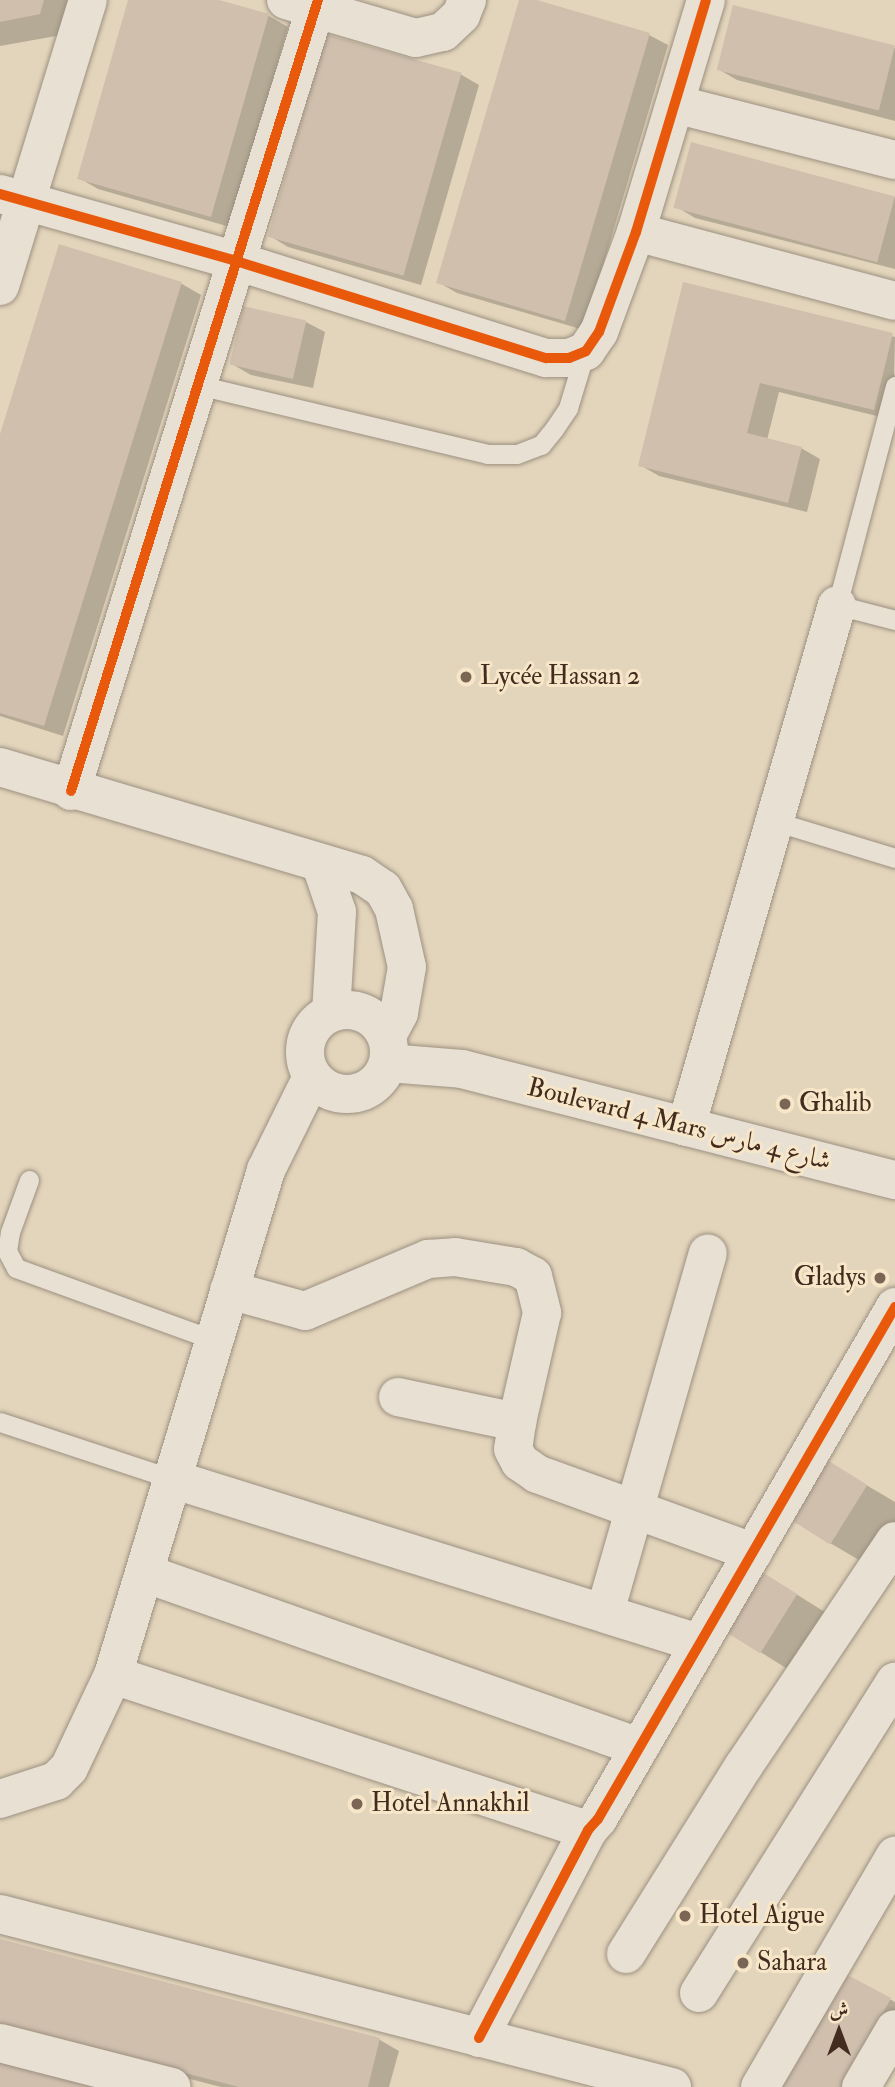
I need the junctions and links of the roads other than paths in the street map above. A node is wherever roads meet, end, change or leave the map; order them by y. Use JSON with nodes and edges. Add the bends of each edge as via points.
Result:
{"nodes":[{"id":1,"x":88,"y":0,"type":"edge"},
{"id":2,"x":467,"y":0,"type":"edge"},
{"id":3,"x":705,"y":0,"type":"edge"},
{"id":4,"x":307,"y":3,"type":"edge"},
{"id":5,"x":675,"y":104,"type":"junction"},
{"id":6,"x":895,"y":160,"type":"edge"},
{"id":7,"x":12,"y":197,"type":"edge"},
{"id":8,"x":636,"y":232,"type":"junction"},
{"id":9,"x":236,"y":261,"type":"junction"},
{"id":10,"x":0,"y":286,"type":"edge"},
{"id":11,"x":895,"y":301,"type":"edge"},
{"id":12,"x":586,"y":351,"type":"junction"},
{"id":13,"x":198,"y":385,"type":"junction"},
{"id":14,"x":895,"y":386,"type":"edge"},
{"id":15,"x":837,"y":605,"type":"junction"},
{"id":16,"x":895,"y":620,"type":"edge"},
{"id":17,"x":0,"y":767,"type":"edge"},
{"id":18,"x":71,"y":791,"type":"junction"},
{"id":19,"x":774,"y":821,"type":"junction"},
{"id":20,"x":895,"y":858,"type":"edge"},
{"id":21,"x":321,"y":865,"type":"junction"},
{"id":22,"x":331,"y":1013,"type":"junction"},
{"id":23,"x":387,"y":1050,"type":"junction"},
{"id":24,"x":312,"y":1077,"type":"junction"},
{"id":25,"x":686,"y":1127,"type":"junction"},
{"id":26,"x":29,"y":1180,"type":"dead end"},
{"id":27,"x":895,"y":1180,"type":"edge"},
{"id":28,"x":708,"y":1253,"type":"dead end"},
{"id":29,"x":229,"y":1290,"type":"junction"},
{"id":30,"x":895,"y":1307,"type":"edge"},
{"id":31,"x":214,"y":1340,"type":"junction"},
{"id":32,"x":398,"y":1396,"type":"dead end"},
{"id":33,"x":0,"y":1422,"type":"edge"},
{"id":34,"x":517,"y":1422,"type":"junction"},
{"id":35,"x":172,"y":1479,"type":"junction"},
{"id":36,"x":634,"y":1509,"type":"junction"},
{"id":37,"x":895,"y":1541,"type":"edge"},
{"id":38,"x":753,"y":1552,"type":"junction"},
{"id":39,"x":144,"y":1573,"type":"junction"},
{"id":40,"x":605,"y":1612,"type":"junction"},
{"id":41,"x":699,"y":1643,"type":"junction"},
{"id":42,"x":113,"y":1675,"type":"junction"},
{"id":43,"x":895,"y":1682,"type":"edge"},
{"id":44,"x":639,"y":1748,"type":"junction"},
{"id":45,"x":1,"y":1804,"type":"edge"},
{"id":46,"x":588,"y":1830,"type":"junction"},
{"id":47,"x":895,"y":1856,"type":"edge"},
{"id":48,"x":0,"y":1914,"type":"edge"},
{"id":49,"x":626,"y":1954,"type":"dead end"},
{"id":50,"x":699,"y":1993,"type":"dead end"},
{"id":51,"x":895,"y":2029,"type":"edge"},
{"id":52,"x":480,"y":2038,"type":"junction"},
{"id":53,"x":0,"y":2043,"type":"edge"},
{"id":54,"x":171,"y":2087,"type":"edge"},
{"id":55,"x":672,"y":2087,"type":"edge"},
{"id":56,"x":760,"y":2087,"type":"edge"},
{"id":57,"x":861,"y":2087,"type":"edge"}],
"edges":[{"from":1,"to":7,"type":"street"},
{"from":2,"to":4,"type":"street","via":[[461,15],[443,32],[416,38]]},
{"from":3,"to":5,"type":"street"},
{"from":4,"to":9,"type":"street"},
{"from":5,"to":6,"type":"street"},
{"from":5,"to":8,"type":"street"},
{"from":7,"to":9,"type":"street"},
{"from":7,"to":10,"type":"street"},
{"from":8,"to":11,"type":"street"},
{"from":8,"to":12,"type":"street","via":[[598,332]]},
{"from":9,"to":12,"type":"street","via":[[546,358],[569,358]]},
{"from":9,"to":13,"type":"street"},
{"from":12,"to":13,"type":"lane","via":[[568,408],[554,429],[541,444],[517,454],[487,454]]},
{"from":13,"to":18,"type":"street"},
{"from":14,"to":15,"type":"lane"},
{"from":15,"to":16,"type":"lane"},
{"from":15,"to":19,"type":"street"},
{"from":17,"to":18,"type":"street"},
{"from":18,"to":21,"type":"street"},
{"from":19,"to":20,"type":"lane"},
{"from":19,"to":25,"type":"street"},
{"from":21,"to":22,"type":"street","via":[[337,912]]},
{"from":21,"to":23,"type":"street","via":[[362,875],[383,889],[394,909],[407,967]]},
{"from":22,"to":23,"type":"street","via":[[363,1013],[377,1022]]},
{"from":22,"to":24,"type":"street","via":[[315,1023],[306,1040],[304,1059]]},
{"from":23,"to":24,"type":"street","via":[[379,1080],[363,1092],[326,1089]]},
{"from":23,"to":25,"type":"street","name":"Boulevard 4 Mars شارع 4 مارس"},
{"from":24,"to":29,"type":"street","via":[[266,1170]]},
{"from":25,"to":27,"type":"street","name":"Boulevard 4 Mars شارع 4 مارس"},
{"from":26,"to":31,"type":"lane","via":[[10,1232],[8,1251],[16,1268]]},
{"from":28,"to":36,"type":"street"},
{"from":29,"to":31,"type":"street"},
{"from":29,"to":34,"type":"street","via":[[305,1311],[428,1259],[455,1257],[516,1266],[533,1276],[542,1313]]},
{"from":30,"to":38,"type":"street"},
{"from":31,"to":35,"type":"street"},
{"from":32,"to":34,"type":"street"},
{"from":33,"to":35,"type":"lane"},
{"from":34,"to":36,"type":"street","via":[[513,1449],[520,1462],[537,1474]]},
{"from":35,"to":39,"type":"street"},
{"from":35,"to":40,"type":"street"},
{"from":36,"to":38,"type":"street"},
{"from":36,"to":40,"type":"street"},
{"from":37,"to":49,"type":"street","via":[[743,1767]]},
{"from":38,"to":41,"type":"street"},
{"from":39,"to":42,"type":"street"},
{"from":39,"to":44,"type":"street"},
{"from":40,"to":41,"type":"street"},
{"from":41,"to":44,"type":"street"},
{"from":42,"to":45,"type":"street","via":[[69,1768],[56,1781]]},
{"from":42,"to":46,"type":"street"},
{"from":43,"to":50,"type":"street"},
{"from":44,"to":46,"type":"street"},
{"from":46,"to":52,"type":"street"},
{"from":47,"to":56,"type":"street"},
{"from":48,"to":52,"type":"street"},
{"from":51,"to":57,"type":"street"},
{"from":52,"to":55,"type":"street"},
{"from":53,"to":54,"type":"street"}]}
